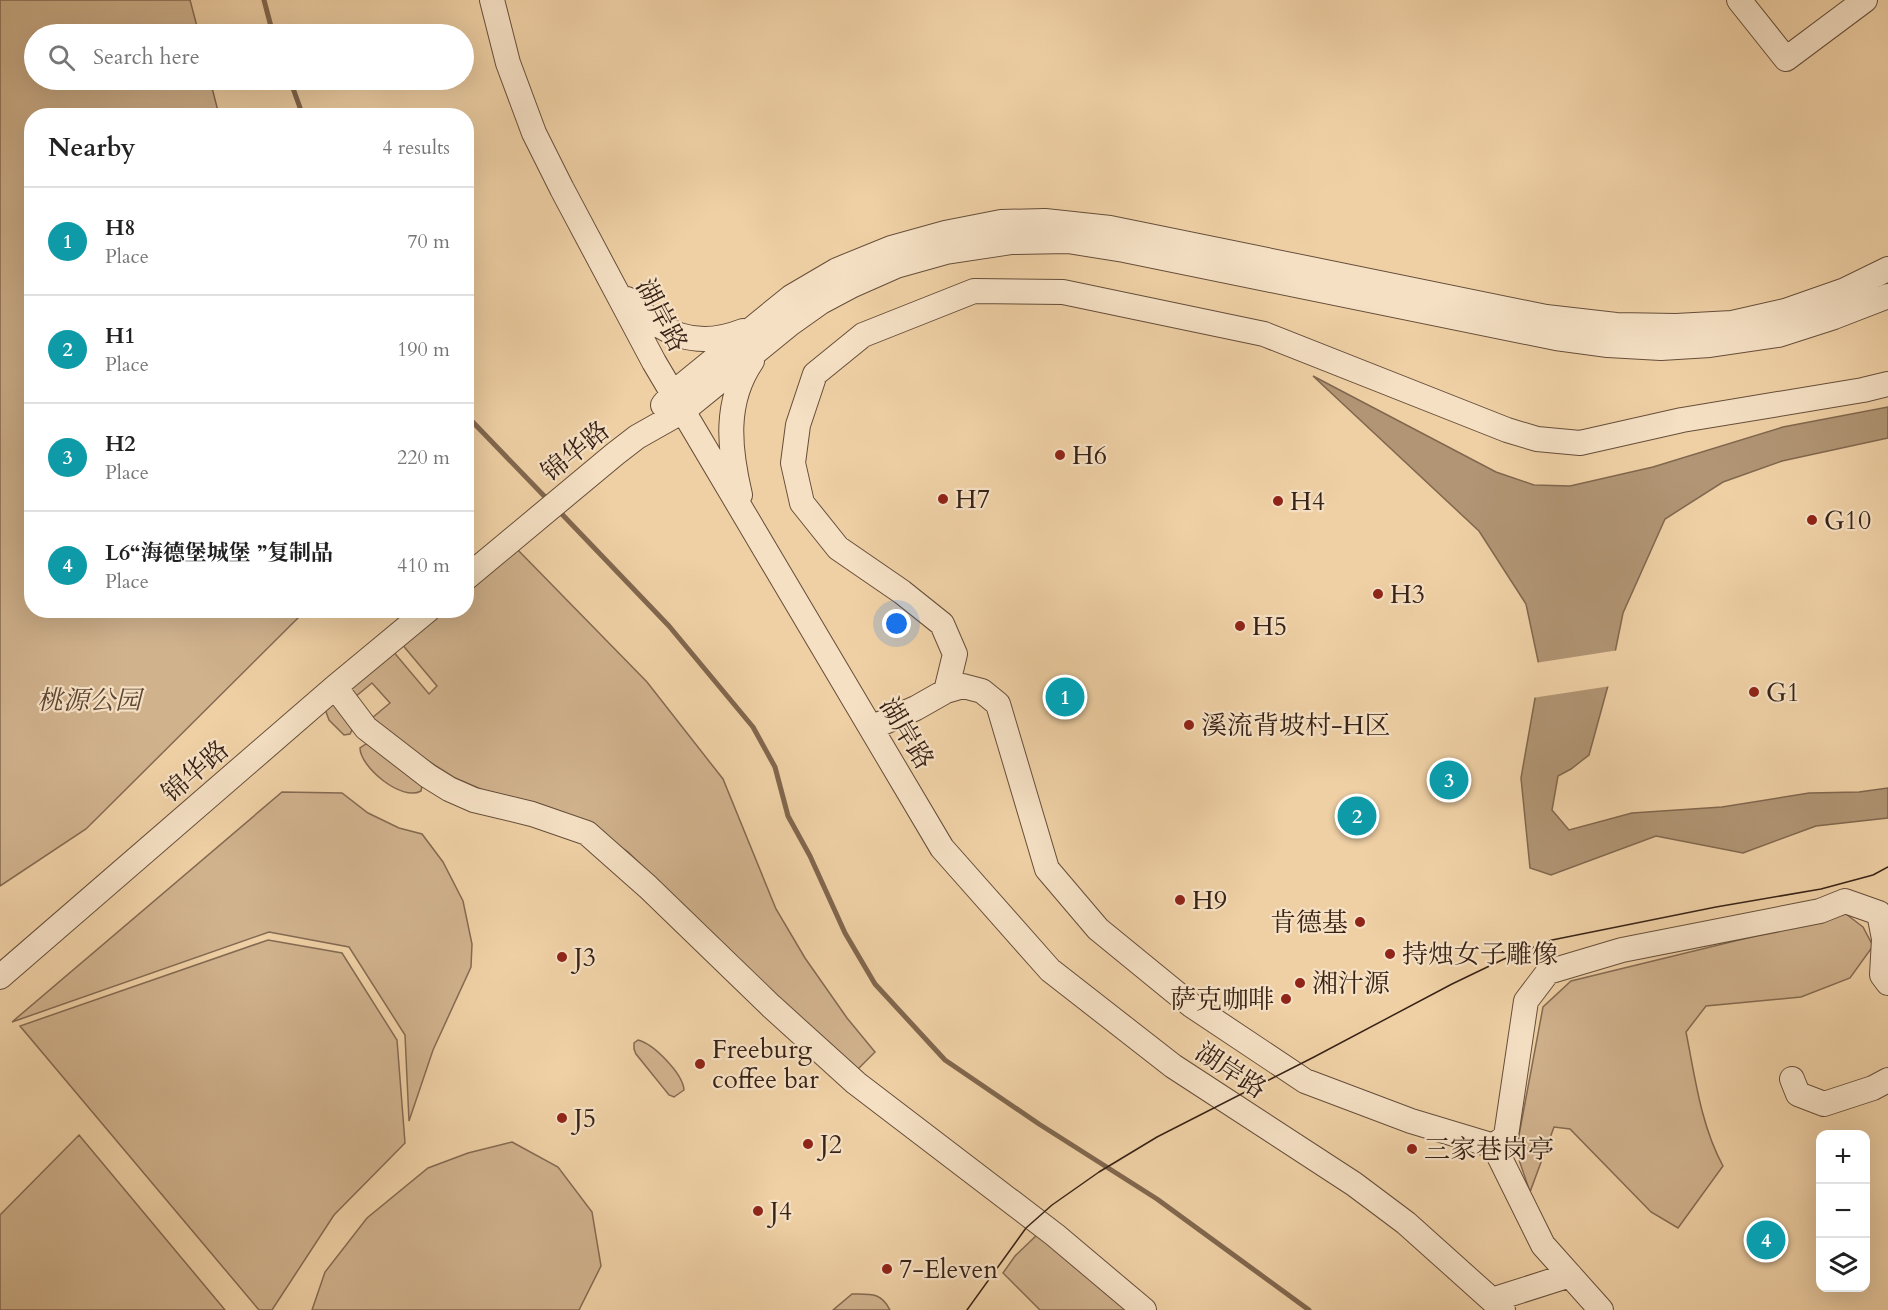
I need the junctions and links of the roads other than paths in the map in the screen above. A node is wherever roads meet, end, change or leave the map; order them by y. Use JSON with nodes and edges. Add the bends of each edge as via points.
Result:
{"nodes":[{"id":1,"x":492,"y":0,"type":"edge"},
{"id":2,"x":1739,"y":0,"type":"edge"},
{"id":3,"x":1865,"y":0,"type":"edge"},
{"id":4,"x":1888,"y":269,"type":"edge"},
{"id":5,"x":610,"y":279,"type":"junction"},
{"id":6,"x":1888,"y":296,"type":"edge"},
{"id":7,"x":759,"y":335,"type":"junction"},
{"id":8,"x":1888,"y":384,"type":"edge"},
{"id":9,"x":678,"y":402,"type":"junction"},
{"id":10,"x":743,"y":512,"type":"junction"},
{"id":11,"x":474,"y":571,"type":"edge"},
{"id":12,"x":419,"y":618,"type":"edge"},
{"id":13,"x":335,"y":687,"type":"junction"},
{"id":14,"x":946,"y":691,"type":"junction"},
{"id":15,"x":871,"y":728,"type":"junction"},
{"id":16,"x":0,"y":977,"type":"edge"},
{"id":17,"x":1888,"y":983,"type":"edge"},
{"id":18,"x":1792,"y":1079,"type":"dead end"},
{"id":19,"x":1888,"y":1080,"type":"edge"},
{"id":20,"x":1494,"y":1146,"type":"junction"},
{"id":21,"x":1570,"y":1275,"type":"junction"},
{"id":22,"x":1498,"y":1305,"type":"edge"},
{"id":23,"x":1144,"y":1310,"type":"edge"},
{"id":24,"x":1600,"y":1310,"type":"edge"}],
"edges":[{"from":1,"to":5,"type":"street","name":"湖岸路","via":[[508,63],[534,133]]},
{"from":2,"to":3,"type":"street","via":[[1786,58]]},
{"from":4,"to":7,"type":"street","via":[[1835,294],[1732,323],[1616,325],[1546,317],[1110,228],[1046,221],[1001,222],[891,248],[837,270],[791,297]]},
{"from":5,"to":7,"type":"street","via":[[652,322],[682,337]]},
{"from":5,"to":9,"type":"street","name":"湖岸路"},
{"from":6,"to":7,"type":"street","via":[[1778,335],[1661,348],[1608,345],[1556,339],[1124,250],[1068,241],[1012,242],[946,252],[896,266]]},
{"from":7,"to":9,"type":"street","name":"锦华路"},
{"from":7,"to":10,"type":"street","via":[[738,386],[731,421]]},
{"from":8,"to":14,"type":"street","via":[[1682,420],[1580,443],[1537,439],[1264,334],[1063,292],[974,291],[863,335],[815,374],[798,425],[793,463],[802,503],[838,548],[942,624],[955,654]]},
{"from":9,"to":10,"type":"street","name":"湖岸路"},
{"from":9,"to":11,"type":"street","name":"锦华路"},
{"from":10,"to":15,"type":"street","name":"湖岸路"},
{"from":12,"to":13,"type":"street","name":"锦华路"},
{"from":13,"to":16,"type":"street","name":"锦华路"},
{"from":13,"to":23,"type":"street","via":[[366,728],[449,789],[586,833],[856,1083],[1055,1235]]},
{"from":14,"to":15,"type":"street"},
{"from":14,"to":20,"type":"street","via":[[963,686],[982,691],[998,704],[1047,869],[1098,929],[1191,1005],[1305,1081]]},
{"from":15,"to":22,"type":"street","name":"湖岸路","via":[[942,848],[1050,970],[1173,1066],[1406,1222]]},
{"from":17,"to":20,"type":"street","via":[[1882,975],[1884,939],[1879,913],[1845,901],[1820,911],[1622,950],[1548,972],[1526,1001],[1506,1136]]},
{"from":18,"to":19,"type":"street","via":[[1798,1094],[1824,1104]]},
{"from":20,"to":21,"type":"street","via":[[1544,1245]]},
{"from":21,"to":22,"type":"street"},
{"from":21,"to":24,"type":"street"}]}
